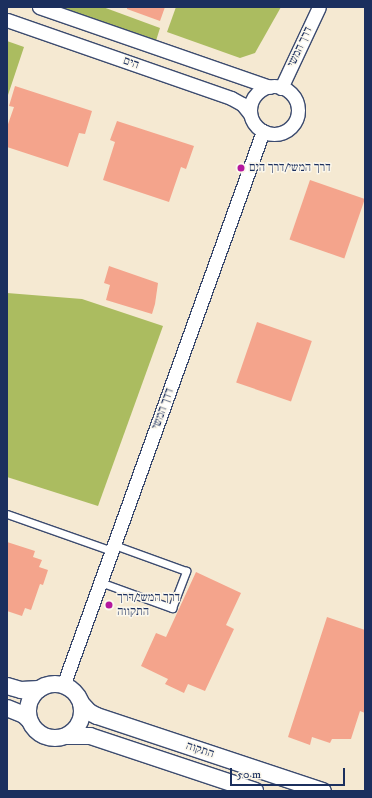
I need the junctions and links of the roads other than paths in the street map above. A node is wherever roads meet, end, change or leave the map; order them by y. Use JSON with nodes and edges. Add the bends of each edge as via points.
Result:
{"nodes":[{"id":1,"x":39,"y":7,"type":"edge"},
{"id":2,"x":319,"y":7,"type":"edge"},
{"id":3,"x":7,"y":20,"type":"edge"},
{"id":4,"x":276,"y":87,"type":"junction"},
{"id":5,"x":250,"y":114,"type":"junction"},
{"id":6,"x":263,"y":131,"type":"junction"},
{"id":7,"x":7,"y":514,"type":"edge"},
{"id":8,"x":113,"y":548,"type":"junction"},
{"id":9,"x":100,"y":582,"type":"junction"},
{"id":10,"x":7,"y":686,"type":"edge"},
{"id":11,"x":63,"y":686,"type":"junction"},
{"id":12,"x":39,"y":689,"type":"junction"},
{"id":13,"x":81,"y":703,"type":"junction"},
{"id":14,"x":7,"y":708,"type":"edge"},
{"id":15,"x":29,"y":720,"type":"junction"},
{"id":16,"x":67,"y":736,"type":"junction"},
{"id":17,"x":255,"y":791,"type":"edge"},
{"id":18,"x":323,"y":791,"type":"edge"}],
"edges":[{"from":1,"to":4,"type":"street","name":"הים"},
{"from":2,"to":4,"type":"street","name":"דרך המשי"},
{"from":3,"to":5,"type":"street","name":"הים","via":[[231,98],[242,104]]},
{"from":4,"to":5,"type":"street","via":[[260,91],[255,96]]},
{"from":4,"to":6,"type":"street","via":[[291,94],[297,103],[295,121],[282,133]]},
{"from":5,"to":6,"type":"street","via":[[255,124]]},
{"from":6,"to":8,"type":"street","name":"דדך המשי"},
{"from":7,"to":8,"type":"lane"},
{"from":8,"to":9,"type":"street","name":"דדך המשי"},
{"from":8,"to":9,"type":"lane","via":[[186,571],[172,608]]},
{"from":9,"to":11,"type":"street","name":"דדך המשי"},
{"from":10,"to":12,"type":"street","via":[[21,690]]},
{"from":11,"to":12,"type":"street","via":[[50,685]]},
{"from":11,"to":13,"type":"street","via":[[74,692]]},
{"from":12,"to":15,"type":"street","via":[[29,703]]},
{"from":13,"to":16,"type":"street","via":[[82,716],[79,724]]},
{"from":13,"to":18,"type":"street","name":"התקוה","via":[[97,716]]},
{"from":14,"to":15,"type":"street"},
{"from":15,"to":16,"type":"street","via":[[35,731],[46,737]]},
{"from":16,"to":17,"type":"street","name":"התקוה","via":[[90,736]]}]}
